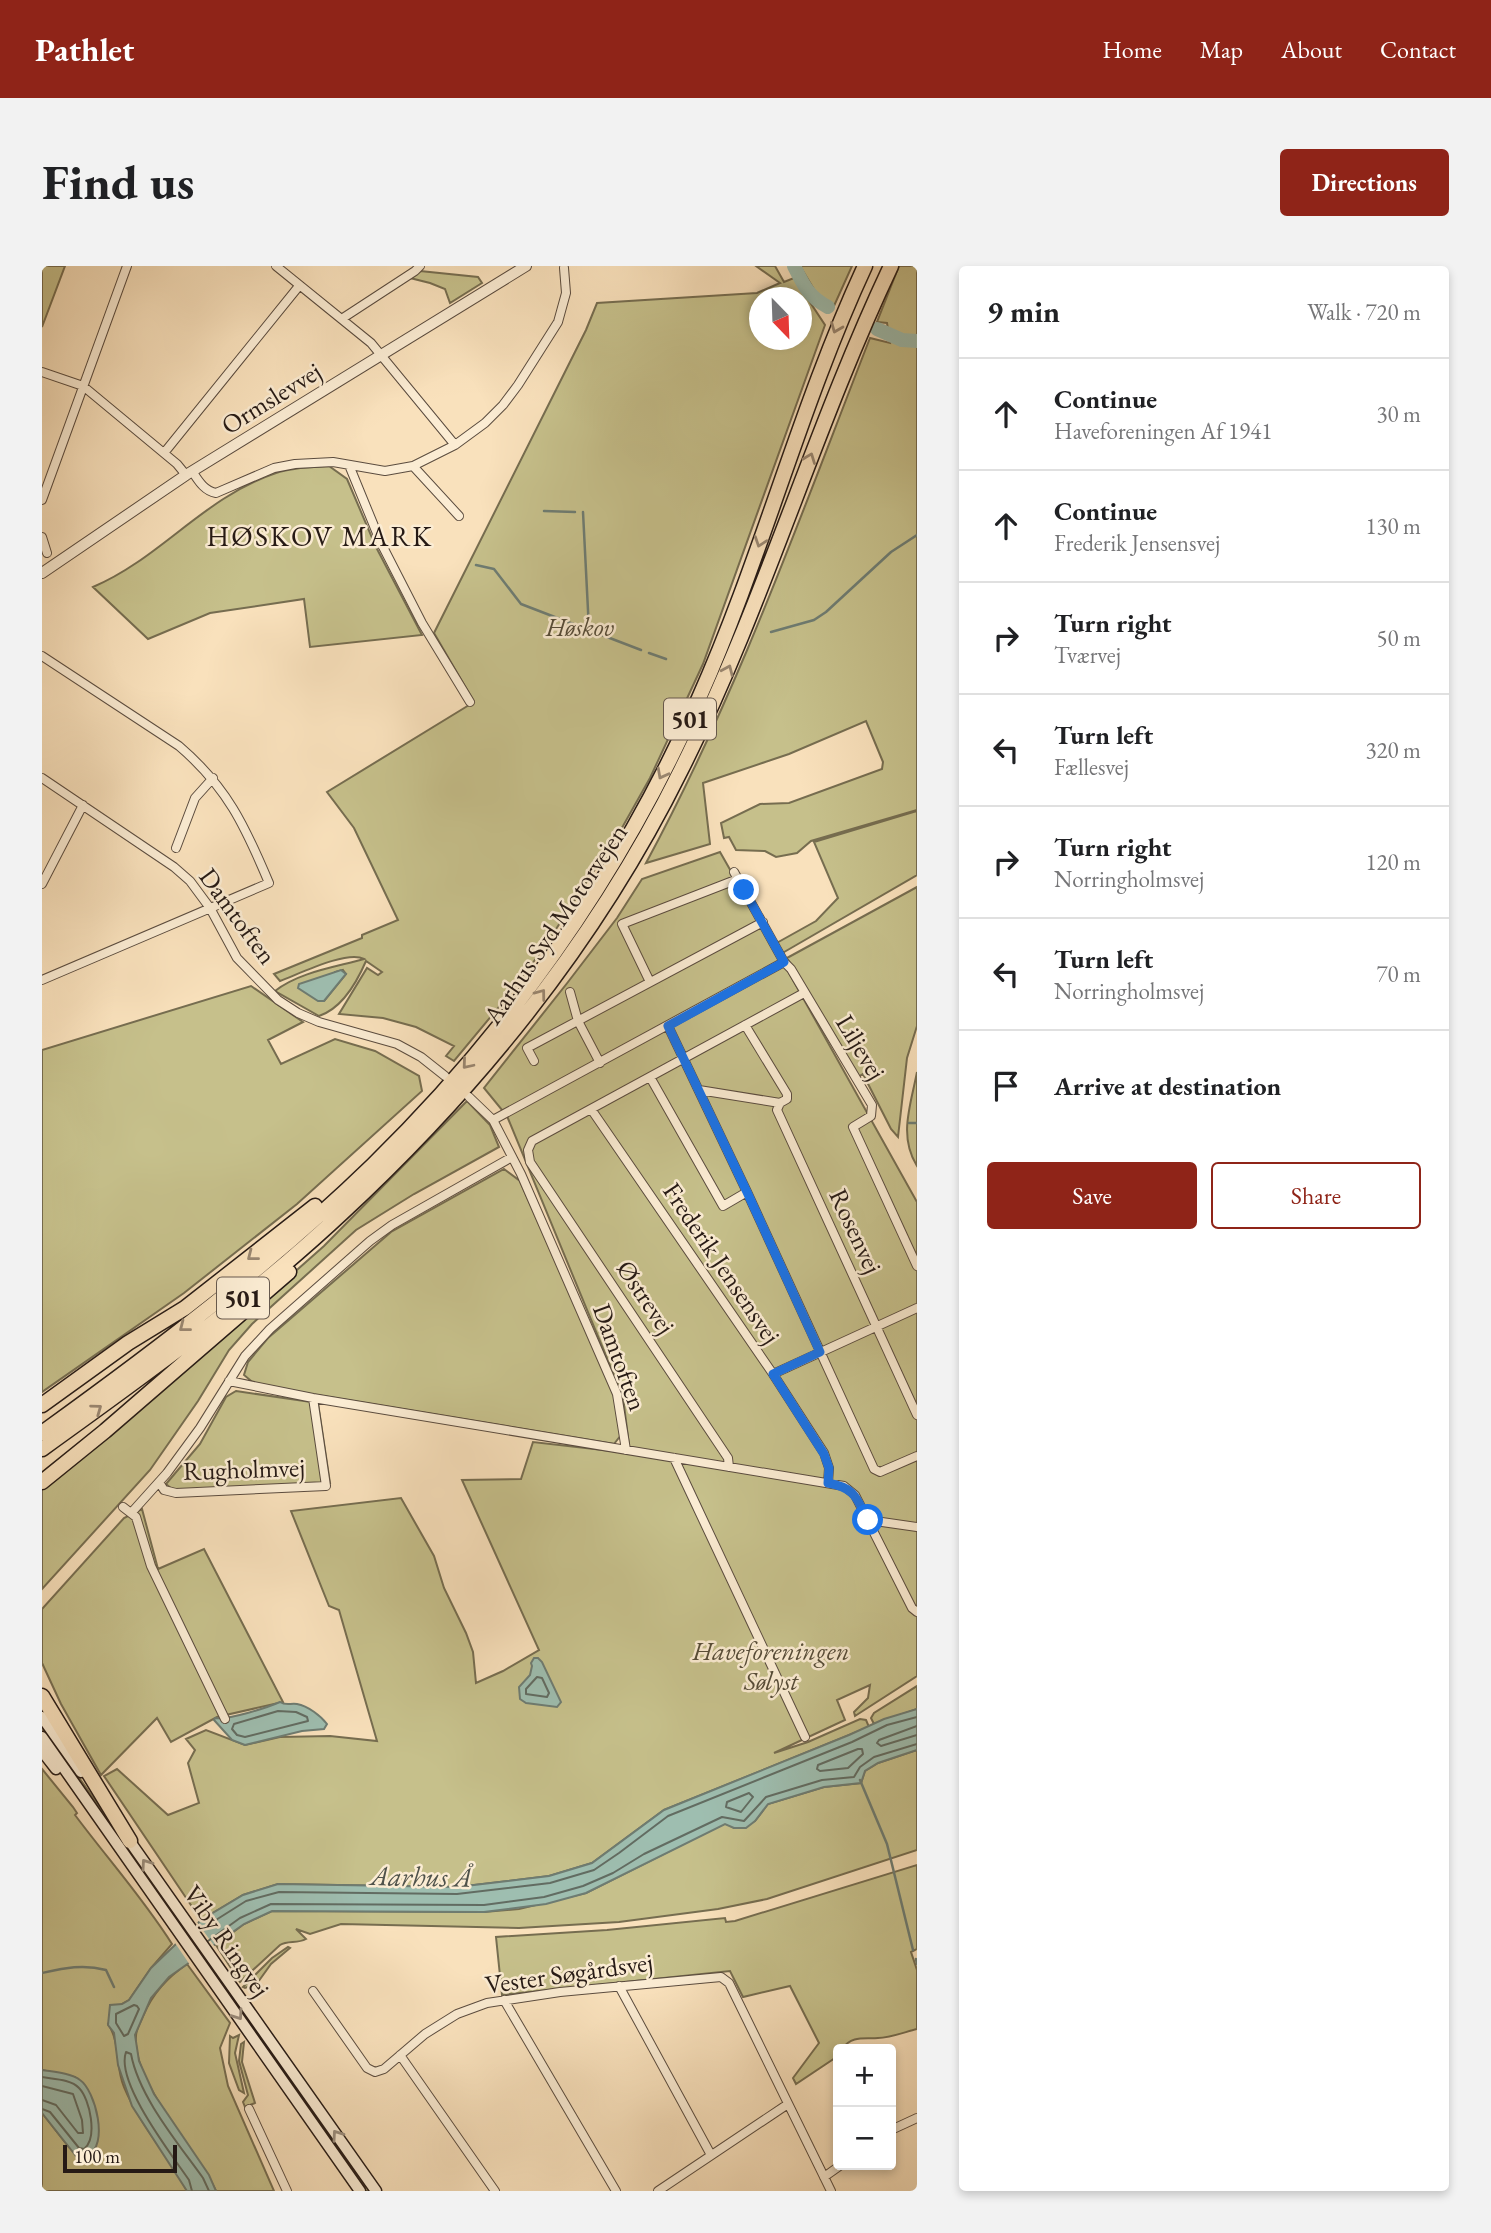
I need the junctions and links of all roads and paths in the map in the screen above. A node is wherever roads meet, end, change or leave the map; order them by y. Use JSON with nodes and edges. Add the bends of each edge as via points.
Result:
{"nodes":[{"id":1,"x":127,"y":266,"type":"edge"},
{"id":2,"x":276,"y":266,"type":"edge"},
{"id":3,"x":420,"y":266,"type":"edge"},
{"id":4,"x":526,"y":266,"type":"edge"},
{"id":5,"x":864,"y":266,"type":"edge"},
{"id":6,"x":891,"y":266,"type":"edge"},
{"id":7,"x":564,"y":268,"type":"dead end"},
{"id":8,"x":299,"y":286,"type":"junction"},
{"id":9,"x":342,"y":318,"type":"junction"},
{"id":10,"x":380,"y":355,"type":"junction"},
{"id":11,"x":42,"y":372,"type":"edge"},
{"id":12,"x":83,"y":386,"type":"junction"},
{"id":13,"x":455,"y":445,"type":"junction"},
{"id":14,"x":164,"y":453,"type":"junction"},
{"id":15,"x":349,"y":465,"type":"junction"},
{"id":16,"x":413,"y":466,"type":"junction"},
{"id":17,"x":189,"y":473,"type":"junction"},
{"id":18,"x":42,"y":500,"type":"edge"},
{"id":19,"x":459,"y":516,"type":"dead end"},
{"id":20,"x":42,"y":537,"type":"edge"},
{"id":21,"x":47,"y":553,"type":"dead end"},
{"id":22,"x":42,"y":573,"type":"edge"},
{"id":23,"x":42,"y":656,"type":"edge"},
{"id":24,"x":470,"y":702,"type":"dead end"},
{"id":25,"x":42,"y":778,"type":"edge"},
{"id":26,"x":213,"y":778,"type":"junction"},
{"id":27,"x":83,"y":805,"type":"junction"},
{"id":28,"x":176,"y":848,"type":"dead end"},
{"id":29,"x":42,"y":884,"type":"edge"},
{"id":30,"x":210,"y":908,"type":"junction"},
{"id":31,"x":763,"y":922,"type":"junction"},
{"id":32,"x":784,"y":962,"type":"junction"},
{"id":33,"x":42,"y":980,"type":"edge"},
{"id":34,"x":650,"y":982,"type":"junction"},
{"id":35,"x":570,"y":992,"type":"dead end"},
{"id":36,"x":804,"y":993,"type":"junction"},
{"id":37,"x":578,"y":1021,"type":"junction"},
{"id":38,"x":745,"y":1025,"type":"junction"},
{"id":39,"x":668,"y":1026,"type":"junction"},
{"id":40,"x":684,"y":1058,"type":"junction"},
{"id":41,"x":534,"y":1061,"type":"dead end"},
{"id":42,"x":600,"y":1063,"type":"junction"},
{"id":43,"x":445,"y":1076,"type":"dead end"},
{"id":44,"x":650,"y":1077,"type":"junction"},
{"id":45,"x":699,"y":1090,"type":"junction"},
{"id":46,"x":469,"y":1097,"type":"dead end"},
{"id":47,"x":783,"y":1101,"type":"junction"},
{"id":48,"x":591,"y":1109,"type":"junction"},
{"id":49,"x":493,"y":1120,"type":"junction"},
{"id":50,"x":423,"y":1123,"type":"junction"},
{"id":51,"x":512,"y":1157,"type":"junction"},
{"id":52,"x":747,"y":1192,"type":"junction"},
{"id":53,"x":917,"y":1266,"type":"edge"},
{"id":54,"x":917,"y":1308,"type":"edge"},
{"id":55,"x":876,"y":1326,"type":"junction"},
{"id":56,"x":820,"y":1352,"type":"junction"},
{"id":57,"x":188,"y":1360,"type":"junction"},
{"id":58,"x":773,"y":1374,"type":"junction"},
{"id":59,"x":229,"y":1381,"type":"junction"},
{"id":60,"x":313,"y":1398,"type":"junction"},
{"id":61,"x":42,"y":1405,"type":"edge"},
{"id":62,"x":917,"y":1415,"type":"edge"},
{"id":63,"x":42,"y":1433,"type":"edge"},
{"id":64,"x":42,"y":1449,"type":"edge"},
{"id":65,"x":626,"y":1450,"type":"junction"},
{"id":66,"x":917,"y":1456,"type":"edge"},
{"id":67,"x":674,"y":1458,"type":"junction"},
{"id":68,"x":729,"y":1467,"type":"junction"},
{"id":69,"x":42,"y":1469,"type":"edge"},
{"id":70,"x":42,"y":1482,"type":"edge"},
{"id":71,"x":159,"y":1482,"type":"junction"},
{"id":72,"x":828,"y":1483,"type":"junction"},
{"id":73,"x":123,"y":1507,"type":"dead end"},
{"id":74,"x":132,"y":1512,"type":"junction"},
{"id":75,"x":868,"y":1520,"type":"junction"},
{"id":76,"x":917,"y":1527,"type":"edge"},
{"id":77,"x":917,"y":1612,"type":"edge"},
{"id":78,"x":42,"y":1696,"type":"edge"},
{"id":79,"x":42,"y":1717,"type":"edge"},
{"id":80,"x":225,"y":1719,"type":"dead end"},
{"id":81,"x":42,"y":1737,"type":"edge"},
{"id":82,"x":806,"y":1737,"type":"dead end"},
{"id":83,"x":42,"y":1751,"type":"edge"},
{"id":84,"x":130,"y":1842,"type":"junction"},
{"id":85,"x":154,"y":1896,"type":"junction"},
{"id":86,"x":185,"y":1930,"type":"junction"},
{"id":87,"x":203,"y":1956,"type":"junction"},
{"id":88,"x":619,"y":1986,"type":"junction"},
{"id":89,"x":313,"y":1991,"type":"dead end"},
{"id":90,"x":504,"y":2000,"type":"junction"},
{"id":91,"x":400,"y":2055,"type":"junction"},
{"id":92,"x":788,"y":2104,"type":"junction"},
{"id":93,"x":249,"y":2109,"type":"dead end"},
{"id":94,"x":917,"y":2118,"type":"edge"},
{"id":95,"x":896,"y":2128,"type":"edge"},
{"id":96,"x":711,"y":2155,"type":"junction"},
{"id":97,"x":834,"y":2170,"type":"edge"},
{"id":98,"x":824,"y":2177,"type":"junction"},
{"id":99,"x":287,"y":2191,"type":"edge"},
{"id":100,"x":360,"y":2191,"type":"edge"},
{"id":101,"x":376,"y":2191,"type":"edge"},
{"id":102,"x":495,"y":2191,"type":"edge"},
{"id":103,"x":617,"y":2191,"type":"edge"},
{"id":104,"x":658,"y":2191,"type":"edge"},
{"id":105,"x":831,"y":2191,"type":"edge"}],
"edges":[{"from":1,"to":12,"type":"street"},
{"from":2,"to":8,"type":"street"},
{"from":3,"to":9,"type":"street"},
{"from":4,"to":10,"type":"street","name":"Ormslevvej"},
{"from":5,"to":50,"type":"highway","name":"Aarhus Syd Motorvejen","number":"501","one_way":true,"via":[[818,376],[728,632],[666,768],[557,950]]},
{"from":50,"to":6,"type":"highway","name":"Aarhus Syd Motorvejen","number":"501","one_way":true,"via":[[502,1045],[567,960],[674,785],[742,637],[858,337]]},
{"from":7,"to":13,"type":"street","via":[[566,293],[558,322],[503,405]]},
{"from":8,"to":9,"type":"street"},
{"from":8,"to":14,"type":"street"},
{"from":9,"to":10,"type":"street"},
{"from":10,"to":13,"type":"street"},
{"from":10,"to":17,"type":"street","name":"Ormslevvej"},
{"from":11,"to":12,"type":"street"},
{"from":12,"to":14,"type":"street"},
{"from":12,"to":18,"type":"street"},
{"from":13,"to":16,"type":"street"},
{"from":14,"to":17,"type":"street"},
{"from":15,"to":16,"type":"street","via":[[385,471]]},
{"from":15,"to":17,"type":"street","via":[[317,461],[274,468],[216,493]]},
{"from":15,"to":24,"type":"street","via":[[422,623]]},
{"from":16,"to":19,"type":"street"},
{"from":17,"to":22,"type":"street","name":"Ormslevvej"},
{"from":20,"to":21,"type":"street"},
{"from":23,"to":26,"type":"street","via":[[179,746]]},
{"from":25,"to":27,"type":"street","name":"Damtoften"},
{"from":26,"to":28,"type":"street","via":[[195,798]]},
{"from":26,"to":30,"type":"street","via":[[246,828],[269,883]]},
{"from":27,"to":29,"type":"street"},
{"from":27,"to":30,"type":"street","name":"Damtoften","via":[[174,867]]},
{"from":30,"to":33,"type":"street"},
{"from":30,"to":43,"type":"street","name":"Damtoften","via":[[237,958],[278,1000],[319,1022],[397,1044]]},
{"from":31,"to":32,"type":"street","name":"Liljevej"},
{"from":31,"to":34,"type":"street"},
{"from":31,"to":34,"type":"street","name":"Liljevej","via":[[736,875],[622,924]]},
{"from":32,"to":36,"type":"street","name":"Liljevej"},
{"from":32,"to":39,"type":"street"},
{"from":34,"to":37,"type":"street"},
{"from":35,"to":37,"type":"street"},
{"from":36,"to":38,"type":"street"},
{"from":36,"to":53,"type":"street","name":"Liljevej","via":[[872,1105],[871,1116],[853,1127]]},
{"from":37,"to":41,"type":"street","via":[[527,1048]]},
{"from":37,"to":42,"type":"street"},
{"from":38,"to":40,"type":"street"},
{"from":38,"to":47,"type":"street","name":"Rosenvej","via":[[787,1094]]},
{"from":39,"to":40,"type":"street"},
{"from":39,"to":42,"type":"street"},
{"from":40,"to":44,"type":"street"},
{"from":40,"to":45,"type":"street"},
{"from":42,"to":49,"type":"street"},
{"from":44,"to":48,"type":"street"},
{"from":44,"to":52,"type":"street","via":[[723,1206]]},
{"from":45,"to":47,"type":"street"},
{"from":45,"to":52,"type":"street"},
{"from":46,"to":49,"type":"street","name":"Damtoften"},
{"from":47,"to":55,"type":"street","name":"Rosenvej","via":[[777,1110]]},
{"from":48,"to":58,"type":"street","name":"Frederik Jensensvej"},
{"from":48,"to":68,"type":"street","name":"Østrevej","via":[[532,1141],[527,1150],[530,1162],[728,1458]]},
{"from":49,"to":51,"type":"street","name":"Damtoften"},
{"from":50,"to":57,"type":"highway","via":[[392,1170],[336,1228]]},
{"from":50,"to":61,"type":"highway","one_way":true,"via":[[185,1308]]},
{"from":50,"to":63,"type":"highway","name":"Aarhus Syd Motorvejen","number":"501","one_way":true,"via":[[265,1262]]},
{"from":64,"to":50,"type":"highway","name":"Aarhus Syd Motorvejen","number":"501","one_way":true,"via":[[287,1262],[340,1216]]},
{"from":51,"to":59,"type":"street","name":"Rugholmvej","via":[[370,1241],[270,1329]]},
{"from":51,"to":65,"type":"street","name":"Damtoften","via":[[617,1394]]},
{"from":52,"to":56,"type":"street"},
{"from":54,"to":55,"type":"street"},
{"from":55,"to":56,"type":"street"},
{"from":55,"to":62,"type":"street","name":"Rosenvej"},
{"from":56,"to":58,"type":"street"},
{"from":56,"to":66,"type":"street","via":[[874,1469],[880,1472]]},
{"from":57,"to":69,"type":"highway"},
{"from":57,"to":70,"type":"highway"},
{"from":58,"to":72,"type":"street","name":"Frederik Jensensvej","via":[[824,1454]]},
{"from":59,"to":60,"type":"street"},
{"from":59,"to":71,"type":"street","name":"Rugholmvej","via":[[200,1429]]},
{"from":60,"to":65,"type":"street"},
{"from":60,"to":71,"type":"street","name":"Rugholmvej","via":[[326,1486],[176,1493],[164,1490]]},
{"from":65,"to":67,"type":"street"},
{"from":67,"to":68,"type":"street"},
{"from":67,"to":82,"type":"street"},
{"from":68,"to":72,"type":"street"},
{"from":71,"to":74,"type":"street"},
{"from":72,"to":75,"type":"street","via":[[849,1488]]},
{"from":73,"to":74,"type":"street"},
{"from":74,"to":80,"type":"street","via":[[151,1566]]},
{"from":75,"to":76,"type":"street"},
{"from":75,"to":77,"type":"street"},
{"from":78,"to":84,"type":"highway"},
{"from":79,"to":84,"type":"main road","name":"Viby Ringvej"},
{"from":81,"to":85,"type":"main road","name":"Viby Ringvej"},
{"from":83,"to":85,"type":"main road"},
{"from":86,"to":84,"type":"main road","name":"Viby Ringvej","one_way":true},
{"from":85,"to":86,"type":"main road","name":"Viby Ringvej"},
{"from":86,"to":87,"type":"main road","name":"Viby Ringvej"},
{"from":87,"to":100,"type":"main road","name":"Viby Ringvej","one_way":true},
{"from":101,"to":87,"type":"main road","name":"Viby Ringvej","one_way":true},
{"from":88,"to":90,"type":"street","name":"Vester Søgårdsvej"},
{"from":88,"to":92,"type":"street","name":"Vester Søgårdsvej","via":[[715,1976],[726,1979]]},
{"from":88,"to":96,"type":"street"},
{"from":89,"to":91,"type":"street","name":"Vester Søgårdsvej","via":[[371,2071],[384,2069]]},
{"from":90,"to":91,"type":"street","name":"Vester Søgårdsvej","via":[[457,2014]]},
{"from":90,"to":103,"type":"street"},
{"from":91,"to":102,"type":"street"},
{"from":92,"to":96,"type":"street"},
{"from":92,"to":98,"type":"street"},
{"from":93,"to":99,"type":"street"},
{"from":94,"to":95,"type":"street"},
{"from":96,"to":104,"type":"street"},
{"from":97,"to":98,"type":"street"},
{"from":98,"to":105,"type":"street"}]}
